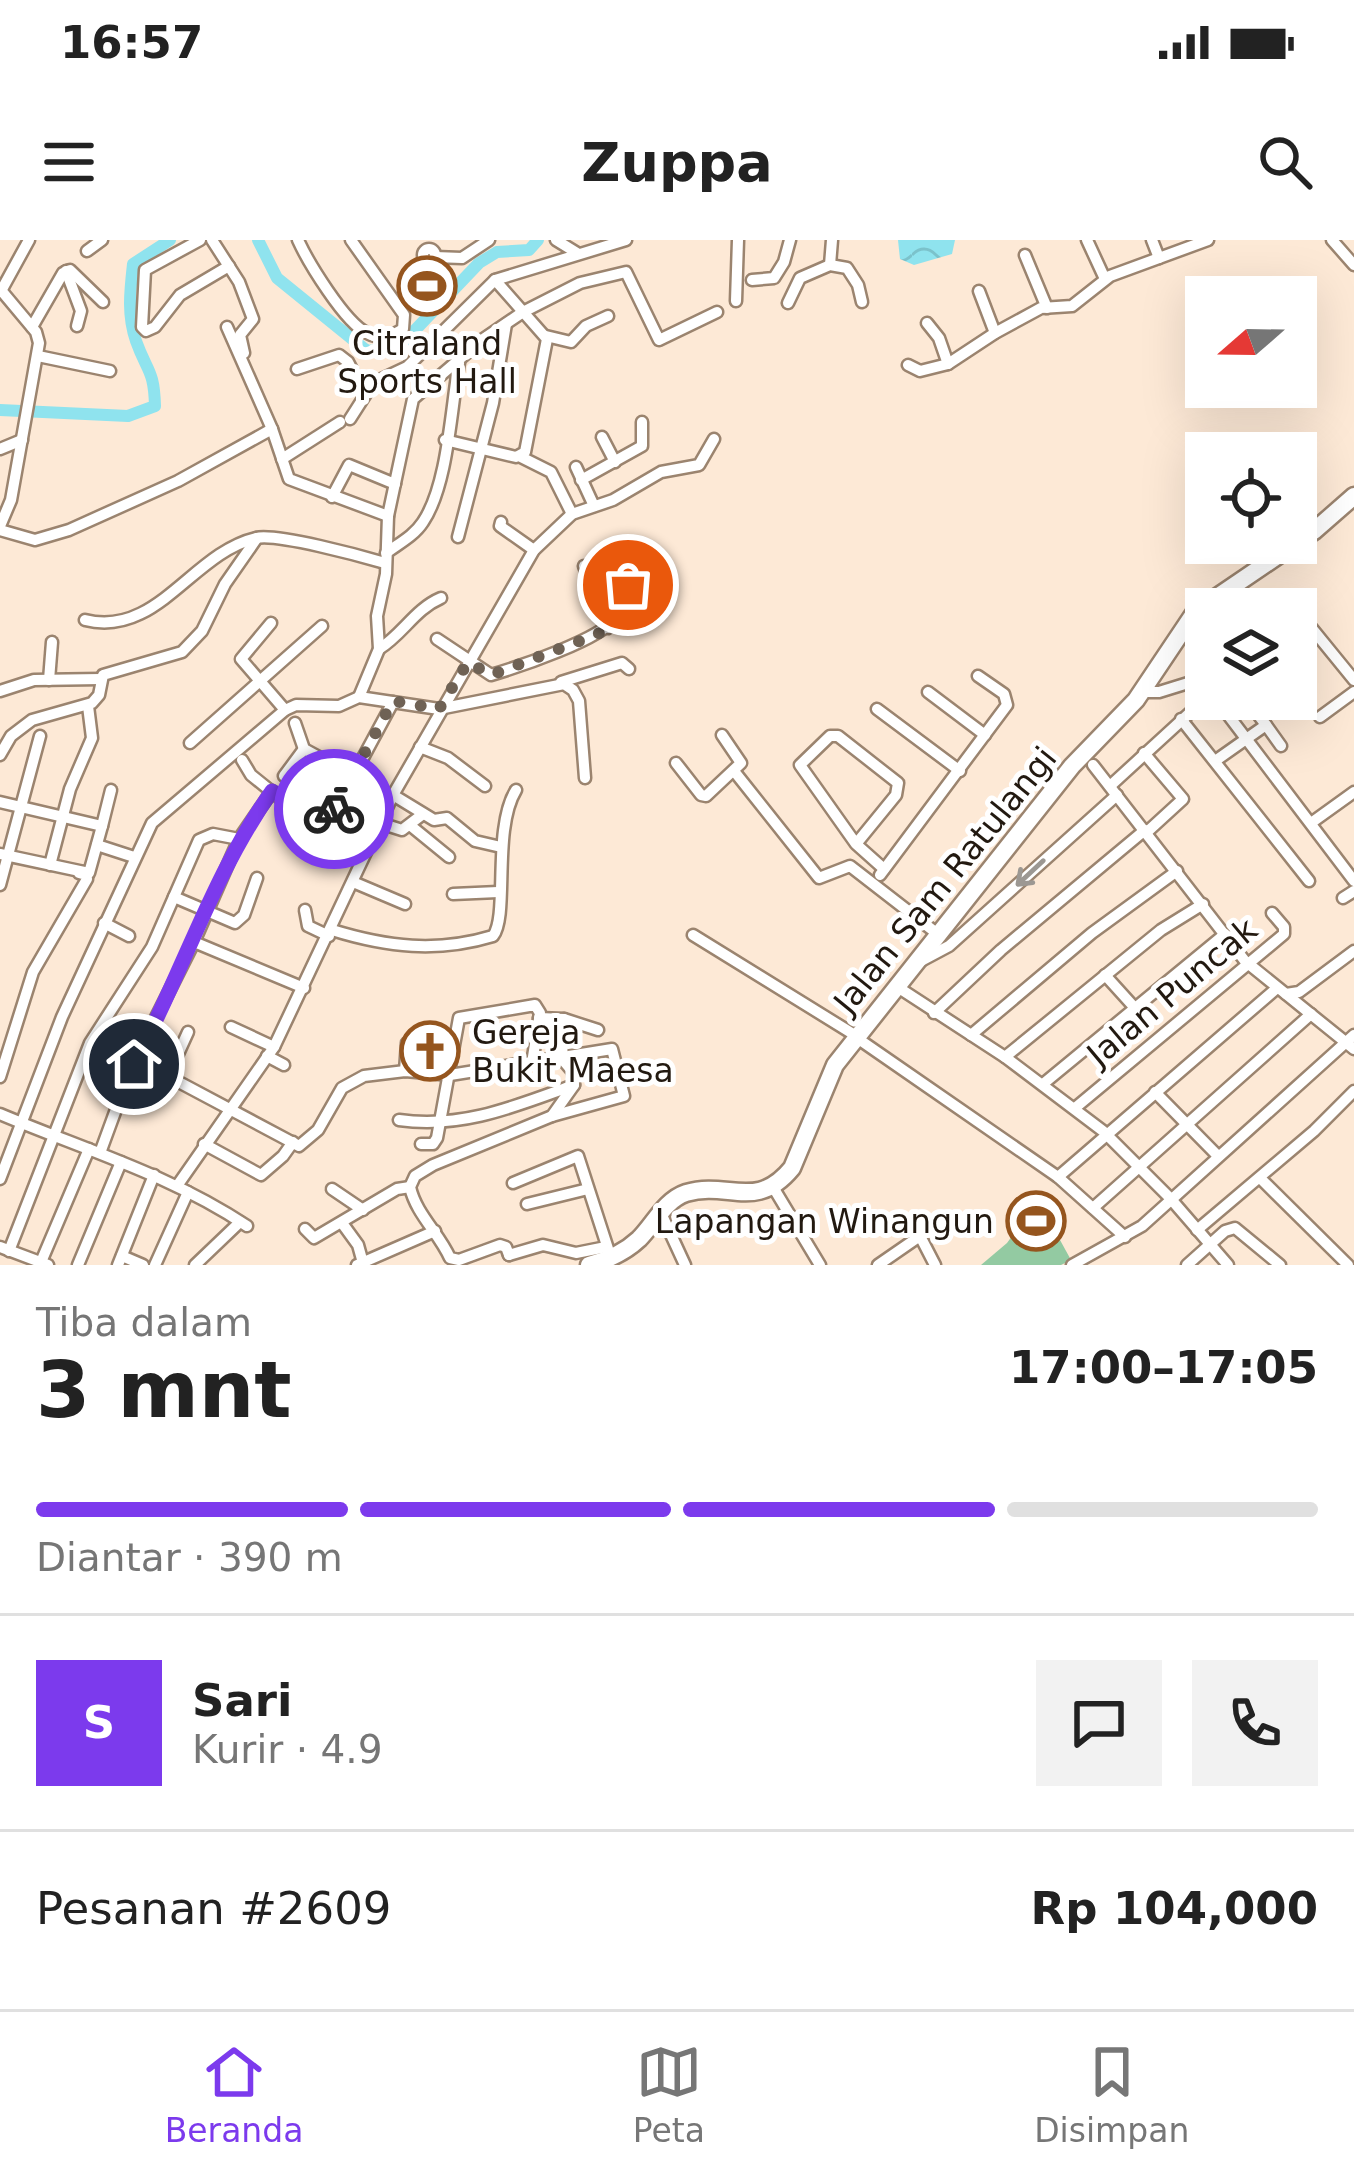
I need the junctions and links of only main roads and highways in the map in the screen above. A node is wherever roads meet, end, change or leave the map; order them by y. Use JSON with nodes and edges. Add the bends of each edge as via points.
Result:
{"nodes":[{"id":1,"x":1354,"y":496,"type":"edge"},
{"id":2,"x":1317,"y":520,"type":"edge"},
{"id":3,"x":1257,"y":564,"type":"edge"},
{"id":4,"x":589,"y":1265,"type":"edge"}],
"edges":[{"from":1,"to":2,"type":"highway","name":"Jalan Sam Ratulangi"},
{"from":3,"to":4,"type":"highway","name":"Jalan Sam Ratulangi","via":[[1205,604],[1143,692],[1072,766],[896,986],[825,1082],[792,1168],[773,1187],[752,1193],[693,1192],[672,1201],[628,1248]]}]}
